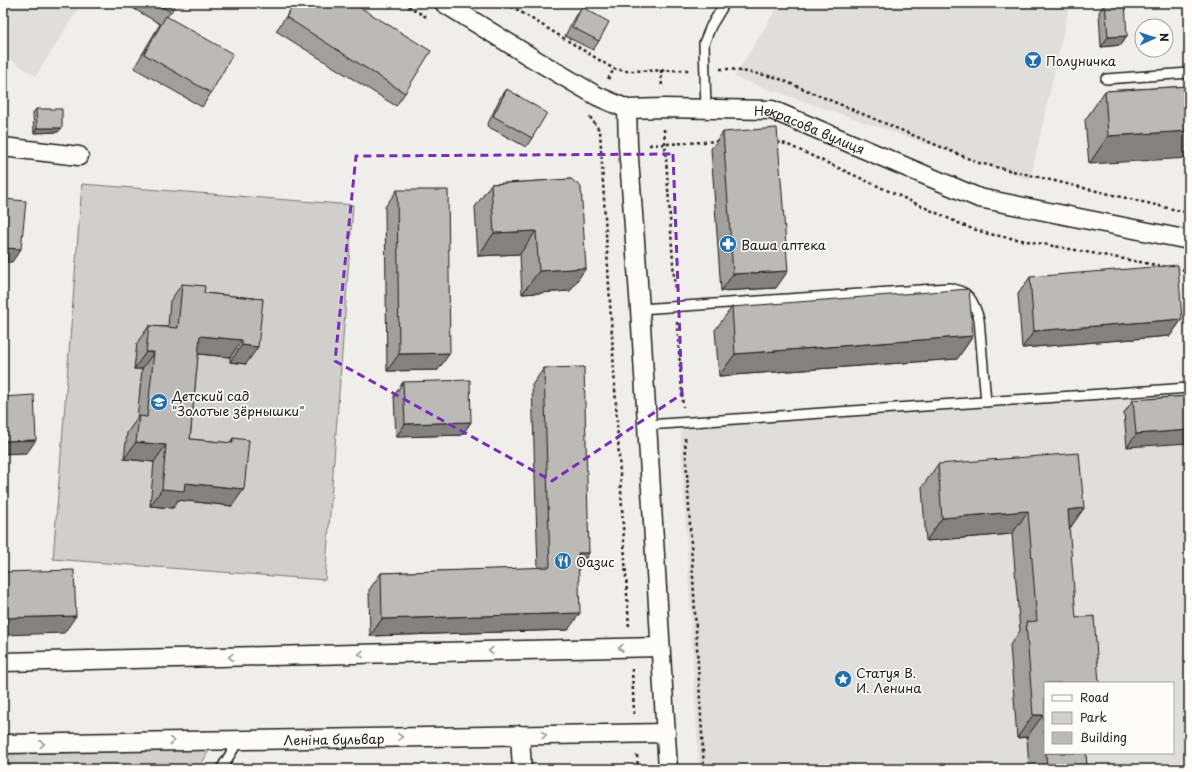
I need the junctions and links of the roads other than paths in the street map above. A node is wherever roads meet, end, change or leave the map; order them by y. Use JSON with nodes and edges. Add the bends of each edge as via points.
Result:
{"nodes":[{"id":1,"x":444,"y":3,"type":"edge"},
{"id":2,"x":725,"y":3,"type":"edge"},
{"id":3,"x":1189,"y":73,"type":"edge"},
{"id":4,"x":1106,"y":79,"type":"dead end"},
{"id":5,"x":627,"y":109,"type":"junction"},
{"id":6,"x":706,"y":109,"type":"junction"},
{"id":7,"x":3,"y":147,"type":"edge"},
{"id":8,"x":79,"y":156,"type":"dead end"},
{"id":9,"x":1189,"y":240,"type":"edge"},
{"id":10,"x":640,"y":309,"type":"junction"},
{"id":11,"x":1189,"y":388,"type":"edge"},
{"id":12,"x":986,"y":402,"type":"junction"},
{"id":13,"x":647,"y":424,"type":"junction"},
{"id":14,"x":660,"y":647,"type":"junction"},
{"id":15,"x":3,"y":662,"type":"edge"},
{"id":16,"x":666,"y":733,"type":"junction"},
{"id":17,"x":520,"y":735,"type":"junction"},
{"id":18,"x":239,"y":740,"type":"junction"},
{"id":19,"x":3,"y":744,"type":"edge"},
{"id":20,"x":221,"y":769,"type":"edge"},
{"id":21,"x":522,"y":769,"type":"edge"},
{"id":22,"x":668,"y":769,"type":"edge"}],
"edges":[{"from":1,"to":5,"type":"street","name":"Некрасова вулиця","via":[[597,96]]},
{"from":2,"to":6,"type":"lane","via":[[704,43]]},
{"from":3,"to":4,"type":"lane"},
{"from":5,"to":6,"type":"street","name":"Некрасова вулиця"},
{"from":5,"to":10,"type":"street"},
{"from":6,"to":9,"type":"street","name":"Некрасова вулиця","via":[[772,110],[979,198]]},
{"from":7,"to":8,"type":"street"},
{"from":10,"to":12,"type":"lane","via":[[949,288],[960,290],[968,295],[979,319]]},
{"from":10,"to":13,"type":"street"},
{"from":11,"to":12,"type":"lane"},
{"from":12,"to":13,"type":"lane"},
{"from":13,"to":14,"type":"street"},
{"from":14,"to":15,"type":"street","one_way":true},
{"from":14,"to":16,"type":"street"},
{"from":17,"to":16,"type":"street","name":"Леніна бульвар","one_way":true},
{"from":16,"to":22,"type":"street"},
{"from":18,"to":17,"type":"street","name":"Леніна бульвар","one_way":true},
{"from":17,"to":21,"type":"street"},
{"from":19,"to":18,"type":"street","name":"Леніна бульвар","one_way":true},
{"from":18,"to":20,"type":"lane"}]}
